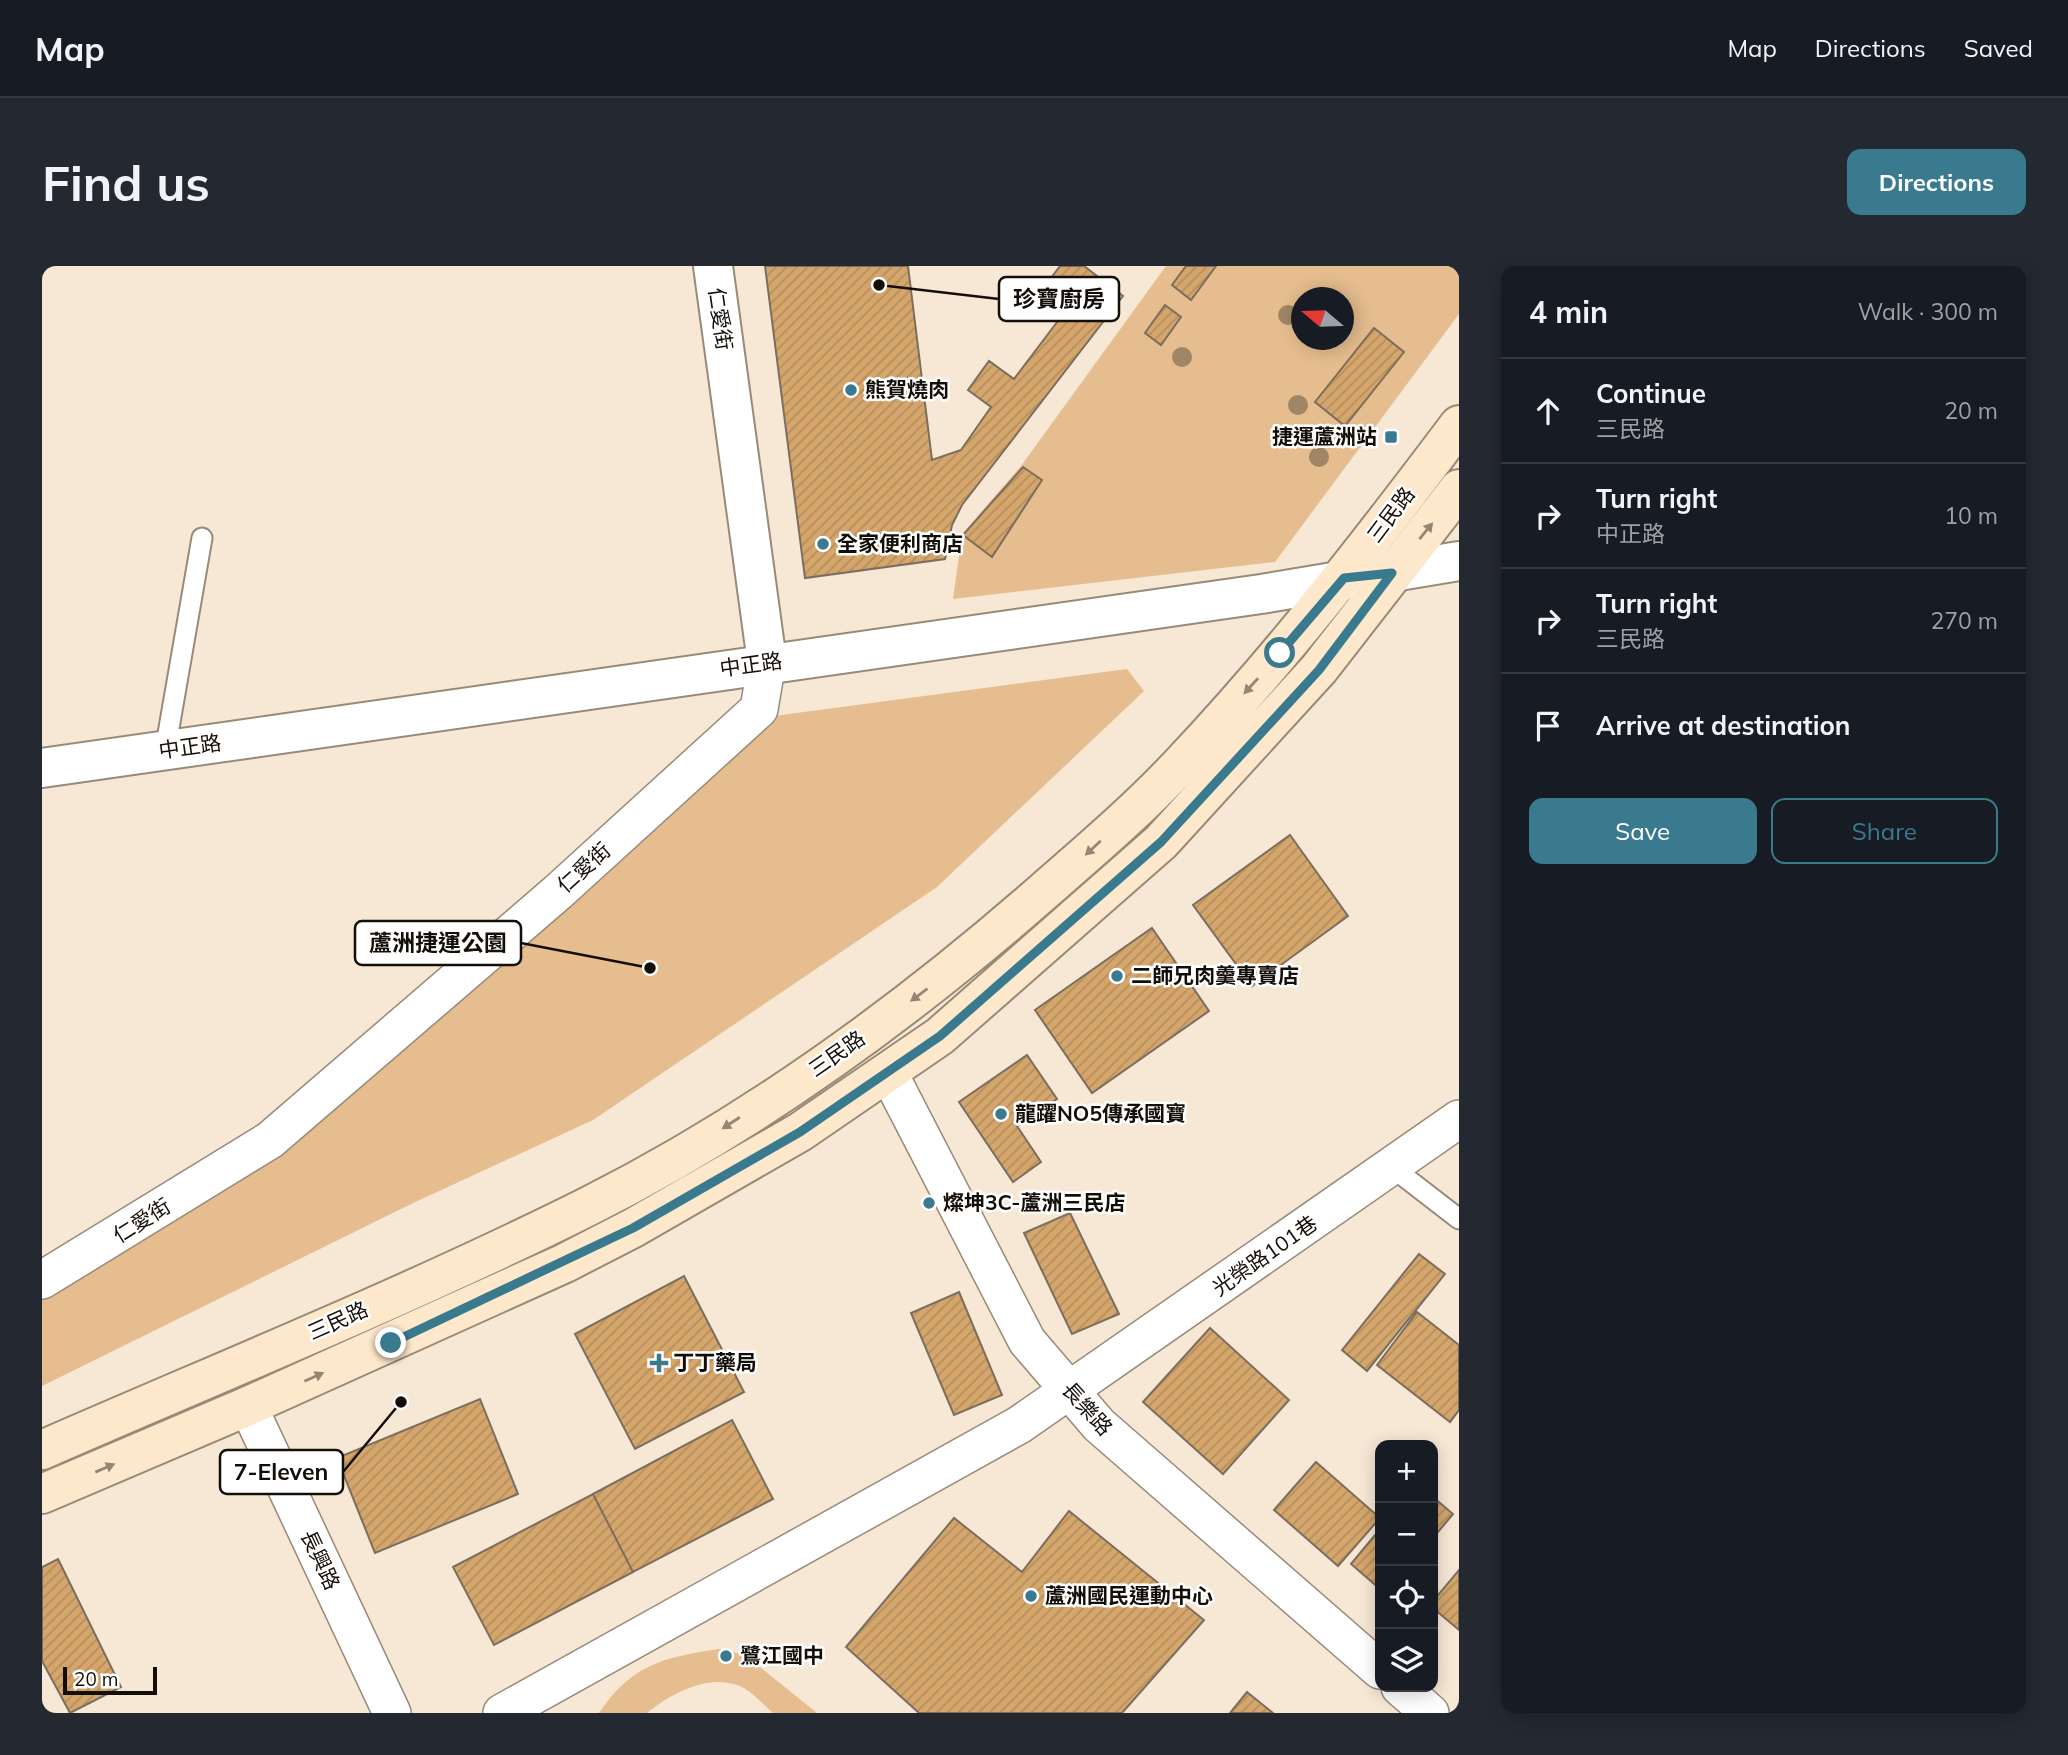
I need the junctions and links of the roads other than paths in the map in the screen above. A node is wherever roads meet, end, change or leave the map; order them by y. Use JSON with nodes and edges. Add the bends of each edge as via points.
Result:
{"nodes":[{"id":1,"x":713,"y":266,"type":"edge"},
{"id":2,"x":1459,"y":425,"type":"edge"},
{"id":3,"x":1459,"y":489,"type":"edge"},
{"id":4,"x":202,"y":538,"type":"dead end"},
{"id":5,"x":1459,"y":561,"type":"edge"},
{"id":6,"x":1392,"y":573,"type":"junction"},
{"id":7,"x":1344,"y":578,"type":"junction"},
{"id":8,"x":767,"y":662,"type":"junction"},
{"id":9,"x":165,"y":751,"type":"junction"},
{"id":10,"x":42,"y":768,"type":"edge"},
{"id":11,"x":887,"y":1072,"type":"junction"},
{"id":12,"x":1459,"y":1119,"type":"edge"},
{"id":13,"x":1393,"y":1168,"type":"junction"},
{"id":14,"x":1459,"y":1219,"type":"edge"},
{"id":15,"x":42,"y":1280,"type":"edge"},
{"id":16,"x":1069,"y":1390,"type":"junction"},
{"id":17,"x":248,"y":1406,"type":"junction"},
{"id":18,"x":42,"y":1450,"type":"edge"},
{"id":19,"x":42,"y":1494,"type":"edge"},
{"id":20,"x":1375,"y":1666,"type":"edge"},
{"id":21,"x":1405,"y":1692,"type":"edge"},
{"id":22,"x":392,"y":1713,"type":"edge"},
{"id":23,"x":502,"y":1713,"type":"edge"},
{"id":24,"x":1430,"y":1713,"type":"edge"}],
"edges":[{"from":1,"to":8,"type":"street","name":"仁愛街"},
{"from":2,"to":7,"type":"main road","name":"三民路"},
{"from":6,"to":3,"type":"main road","name":"三民路","one_way":true},
{"from":4,"to":9,"type":"lane"},
{"from":5,"to":6,"type":"street","name":"中正路"},
{"from":6,"to":7,"type":"street","name":"中正路"},
{"from":6,"to":11,"type":"main road","name":"三民路","via":[[1319,670],[1161,842],[940,1036]]},
{"from":7,"to":8,"type":"street","name":"中正路","via":[[1261,594]]},
{"from":7,"to":18,"type":"main road","name":"三民路","one_way":true,"via":[[1179,766],[1092,849],[966,959],[839,1054],[709,1138],[591,1205]]},
{"from":8,"to":9,"type":"street","name":"中正路"},
{"from":8,"to":15,"type":"street","name":"仁愛街","via":[[759,709],[558,892],[270,1140]]},
{"from":9,"to":10,"type":"street","name":"中正路"},
{"from":11,"to":16,"type":"street","name":"長樂路","via":[[1027,1340]]},
{"from":17,"to":11,"type":"main road","name":"三民路","one_way":true,"via":[[553,1269],[633,1228],[800,1132]]},
{"from":12,"to":13,"type":"street","name":"光榮路101巷"},
{"from":13,"to":14,"type":"lane"},
{"from":13,"to":16,"type":"street","name":"光榮路101巷"},
{"from":16,"to":20,"type":"street","name":"長樂路","via":[[1099,1425]]},
{"from":16,"to":23,"type":"street","name":"光榮路101巷","via":[[1019,1425]]},
{"from":19,"to":17,"type":"main road","name":"三民路","one_way":true},
{"from":17,"to":22,"type":"street","name":"長興路"},
{"from":21,"to":24,"type":"street"}]}
